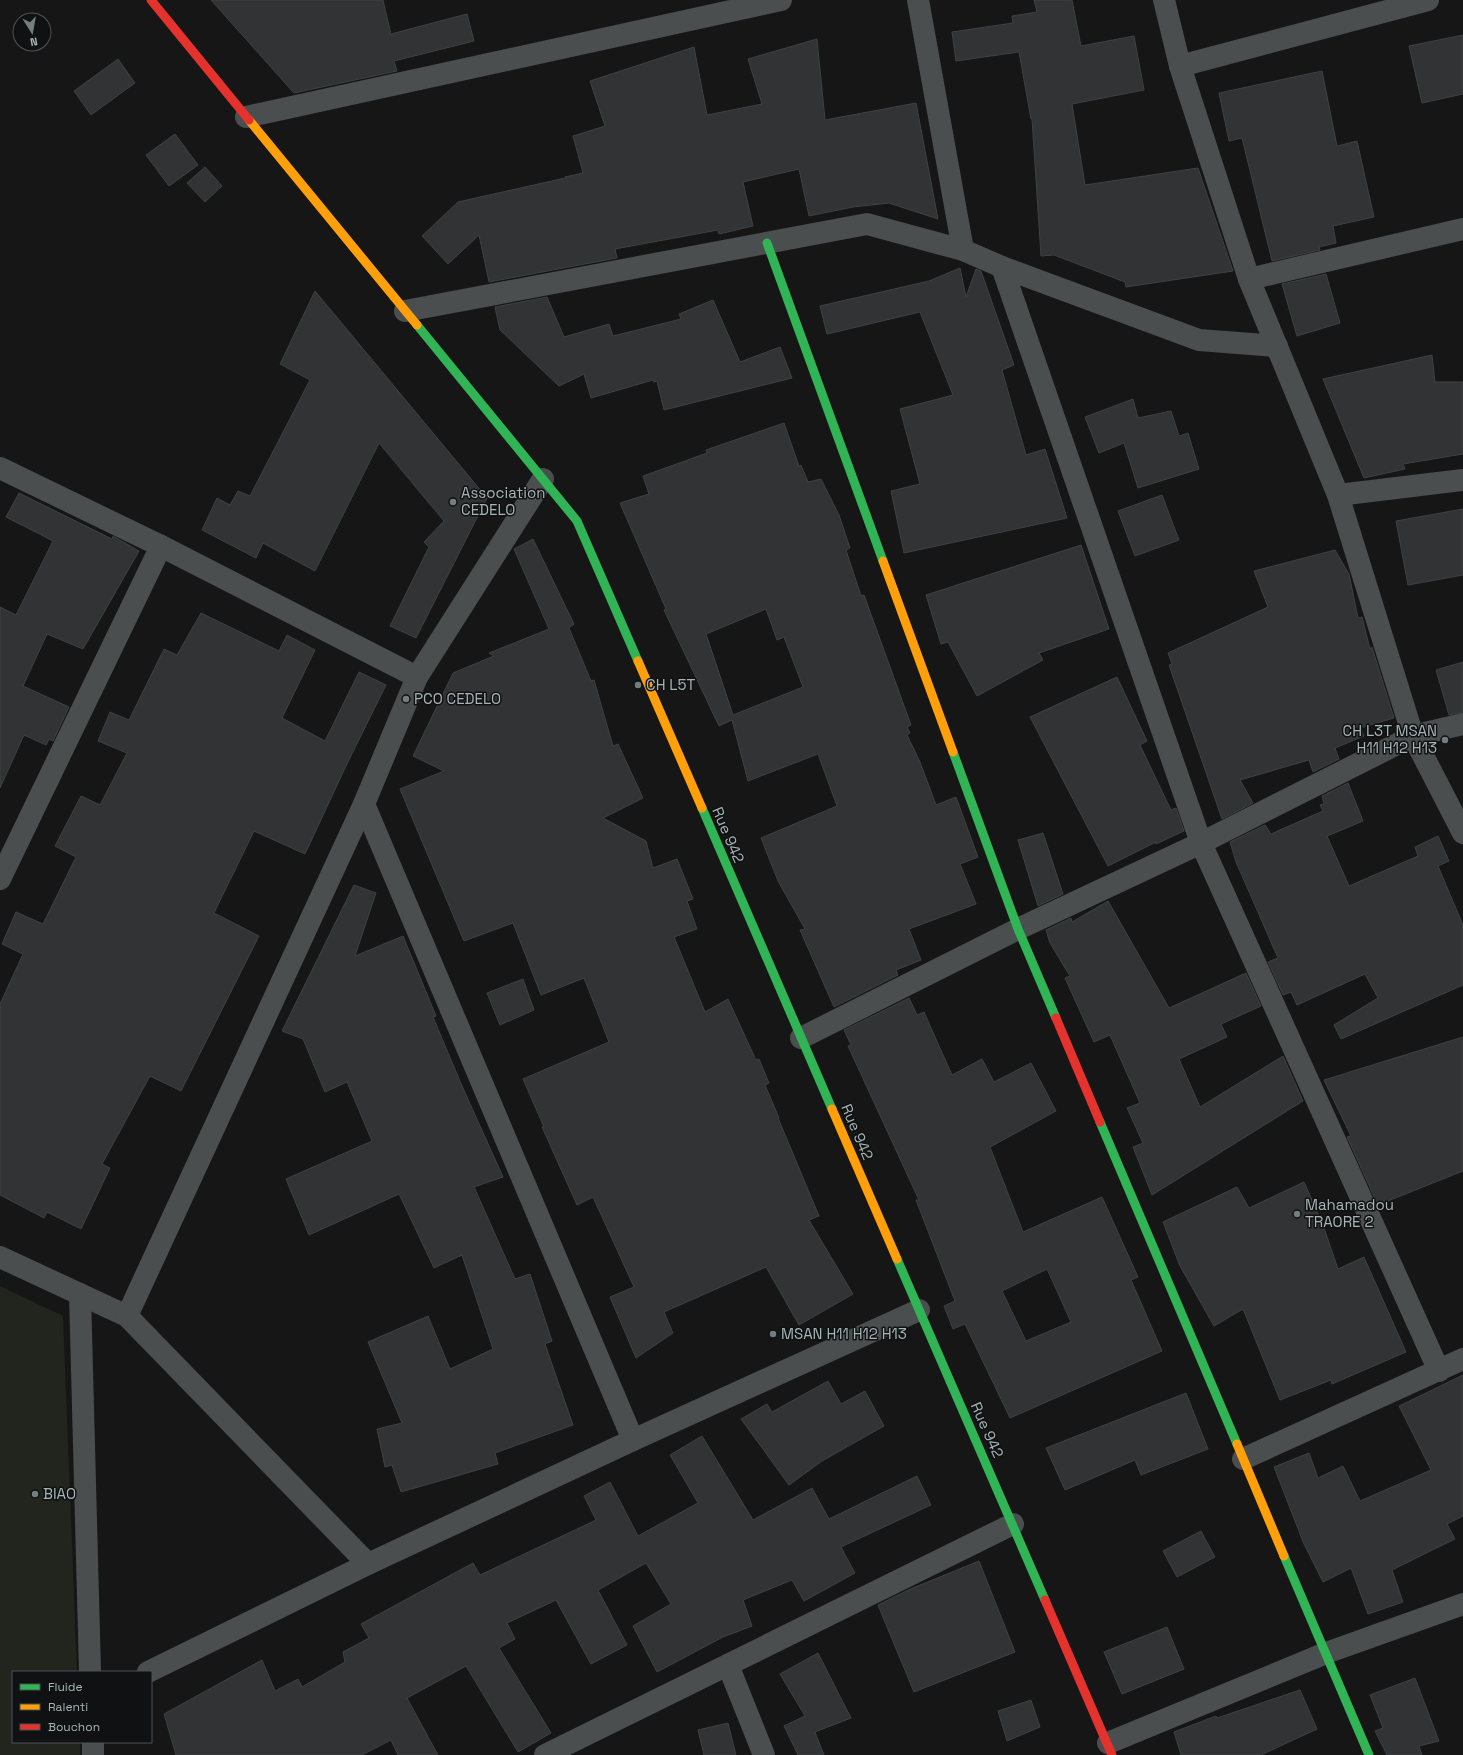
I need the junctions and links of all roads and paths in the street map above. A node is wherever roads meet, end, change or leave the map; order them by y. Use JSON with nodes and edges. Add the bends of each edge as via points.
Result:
{"nodes":[{"id":1,"x":151,"y":0,"type":"edge"},
{"id":2,"x":781,"y":0,"type":"edge"},
{"id":3,"x":918,"y":0,"type":"edge"},
{"id":4,"x":1164,"y":0,"type":"edge"},
{"id":5,"x":1428,"y":0,"type":"edge"},
{"id":6,"x":1180,"y":66,"type":"junction"},
{"id":7,"x":246,"y":117,"type":"junction"},
{"id":8,"x":1463,"y":229,"type":"edge"},
{"id":9,"x":767,"y":243,"type":"junction"},
{"id":10,"x":963,"y":250,"type":"junction"},
{"id":11,"x":1002,"y":267,"type":"junction"},
{"id":12,"x":1249,"y":279,"type":"junction"},
{"id":13,"x":405,"y":311,"type":"junction"},
{"id":14,"x":1277,"y":346,"type":"junction"},
{"id":15,"x":0,"y":468,"type":"edge"},
{"id":16,"x":543,"y":479,"type":"junction"},
{"id":17,"x":1463,"y":480,"type":"edge"},
{"id":18,"x":1338,"y":495,"type":"junction"},
{"id":19,"x":160,"y":546,"type":"junction"},
{"id":20,"x":417,"y":677,"type":"junction"},
{"id":21,"x":1463,"y":724,"type":"edge"},
{"id":22,"x":1413,"y":736,"type":"junction"},
{"id":23,"x":364,"y":804,"type":"junction"},
{"id":24,"x":1463,"y":833,"type":"edge"},
{"id":25,"x":1200,"y":842,"type":"junction"},
{"id":26,"x":0,"y":879,"type":"edge"},
{"id":27,"x":1018,"y":929,"type":"junction"},
{"id":28,"x":801,"y":1038,"type":"junction"},
{"id":29,"x":0,"y":1257,"type":"edge"},
{"id":30,"x":80,"y":1294,"type":"junction"},
{"id":31,"x":920,"y":1310,"type":"junction"},
{"id":32,"x":127,"y":1316,"type":"junction"},
{"id":33,"x":1463,"y":1359,"type":"edge"},
{"id":34,"x":1438,"y":1371,"type":"junction"},
{"id":35,"x":633,"y":1440,"type":"junction"},
{"id":36,"x":1243,"y":1459,"type":"junction"},
{"id":37,"x":1013,"y":1524,"type":"junction"},
{"id":38,"x":368,"y":1564,"type":"junction"},
{"id":39,"x":1463,"y":1604,"type":"edge"},
{"id":40,"x":1326,"y":1653,"type":"junction"},
{"id":41,"x":728,"y":1665,"type":"junction"},
{"id":42,"x":90,"y":1671,"type":"edge"},
{"id":43,"x":150,"y":1671,"type":"edge"},
{"id":44,"x":93,"y":1743,"type":"edge"},
{"id":45,"x":1110,"y":1749,"type":"edge"},
{"id":46,"x":93,"y":1755,"type":"edge"},
{"id":47,"x":545,"y":1755,"type":"edge"},
{"id":48,"x":764,"y":1755,"type":"edge"},
{"id":49,"x":1369,"y":1755,"type":"edge"}],
"edges":[{"from":1,"to":7,"type":"street","name":"Rue 942"},
{"from":2,"to":7,"type":"street"},
{"from":3,"to":10,"type":"street"},
{"from":4,"to":6,"type":"street"},
{"from":5,"to":6,"type":"street"},
{"from":6,"to":12,"type":"street"},
{"from":7,"to":13,"type":"street","name":"Rue 942"},
{"from":8,"to":12,"type":"street"},
{"from":9,"to":10,"type":"street","via":[[867,224]]},
{"from":9,"to":13,"type":"street"},
{"from":9,"to":27,"type":"street"},
{"from":10,"to":11,"type":"street"},
{"from":11,"to":14,"type":"street","via":[[1199,340]]},
{"from":11,"to":25,"type":"street"},
{"from":12,"to":14,"type":"street"},
{"from":13,"to":16,"type":"street","name":"Rue 942"},
{"from":14,"to":18,"type":"street"},
{"from":15,"to":19,"type":"street"},
{"from":16,"to":20,"type":"street"},
{"from":16,"to":28,"type":"street","name":"Rue 942","via":[[577,521]]},
{"from":17,"to":18,"type":"street"},
{"from":18,"to":22,"type":"street"},
{"from":19,"to":20,"type":"street"},
{"from":19,"to":26,"type":"street"},
{"from":20,"to":23,"type":"street"},
{"from":21,"to":22,"type":"street"},
{"from":22,"to":24,"type":"street"},
{"from":22,"to":25,"type":"street"},
{"from":23,"to":32,"type":"street"},
{"from":23,"to":35,"type":"street"},
{"from":25,"to":27,"type":"street"},
{"from":25,"to":34,"type":"street"},
{"from":27,"to":28,"type":"street"},
{"from":27,"to":36,"type":"street"},
{"from":28,"to":31,"type":"street","name":"Rue 942"},
{"from":29,"to":30,"type":"street"},
{"from":30,"to":32,"type":"street"},
{"from":30,"to":42,"type":"street"},
{"from":31,"to":35,"type":"street"},
{"from":31,"to":37,"type":"street","name":"Rue 942"},
{"from":32,"to":38,"type":"street"},
{"from":33,"to":34,"type":"street"},
{"from":34,"to":36,"type":"street"},
{"from":35,"to":38,"type":"street"},
{"from":36,"to":40,"type":"street"},
{"from":37,"to":41,"type":"street"},
{"from":37,"to":45,"type":"street","name":"Rue 942"},
{"from":38,"to":43,"type":"street"},
{"from":39,"to":40,"type":"street"},
{"from":40,"to":45,"type":"street"},
{"from":40,"to":49,"type":"street"},
{"from":41,"to":47,"type":"street"},
{"from":41,"to":48,"type":"street"},
{"from":44,"to":46,"type":"street"}]}
